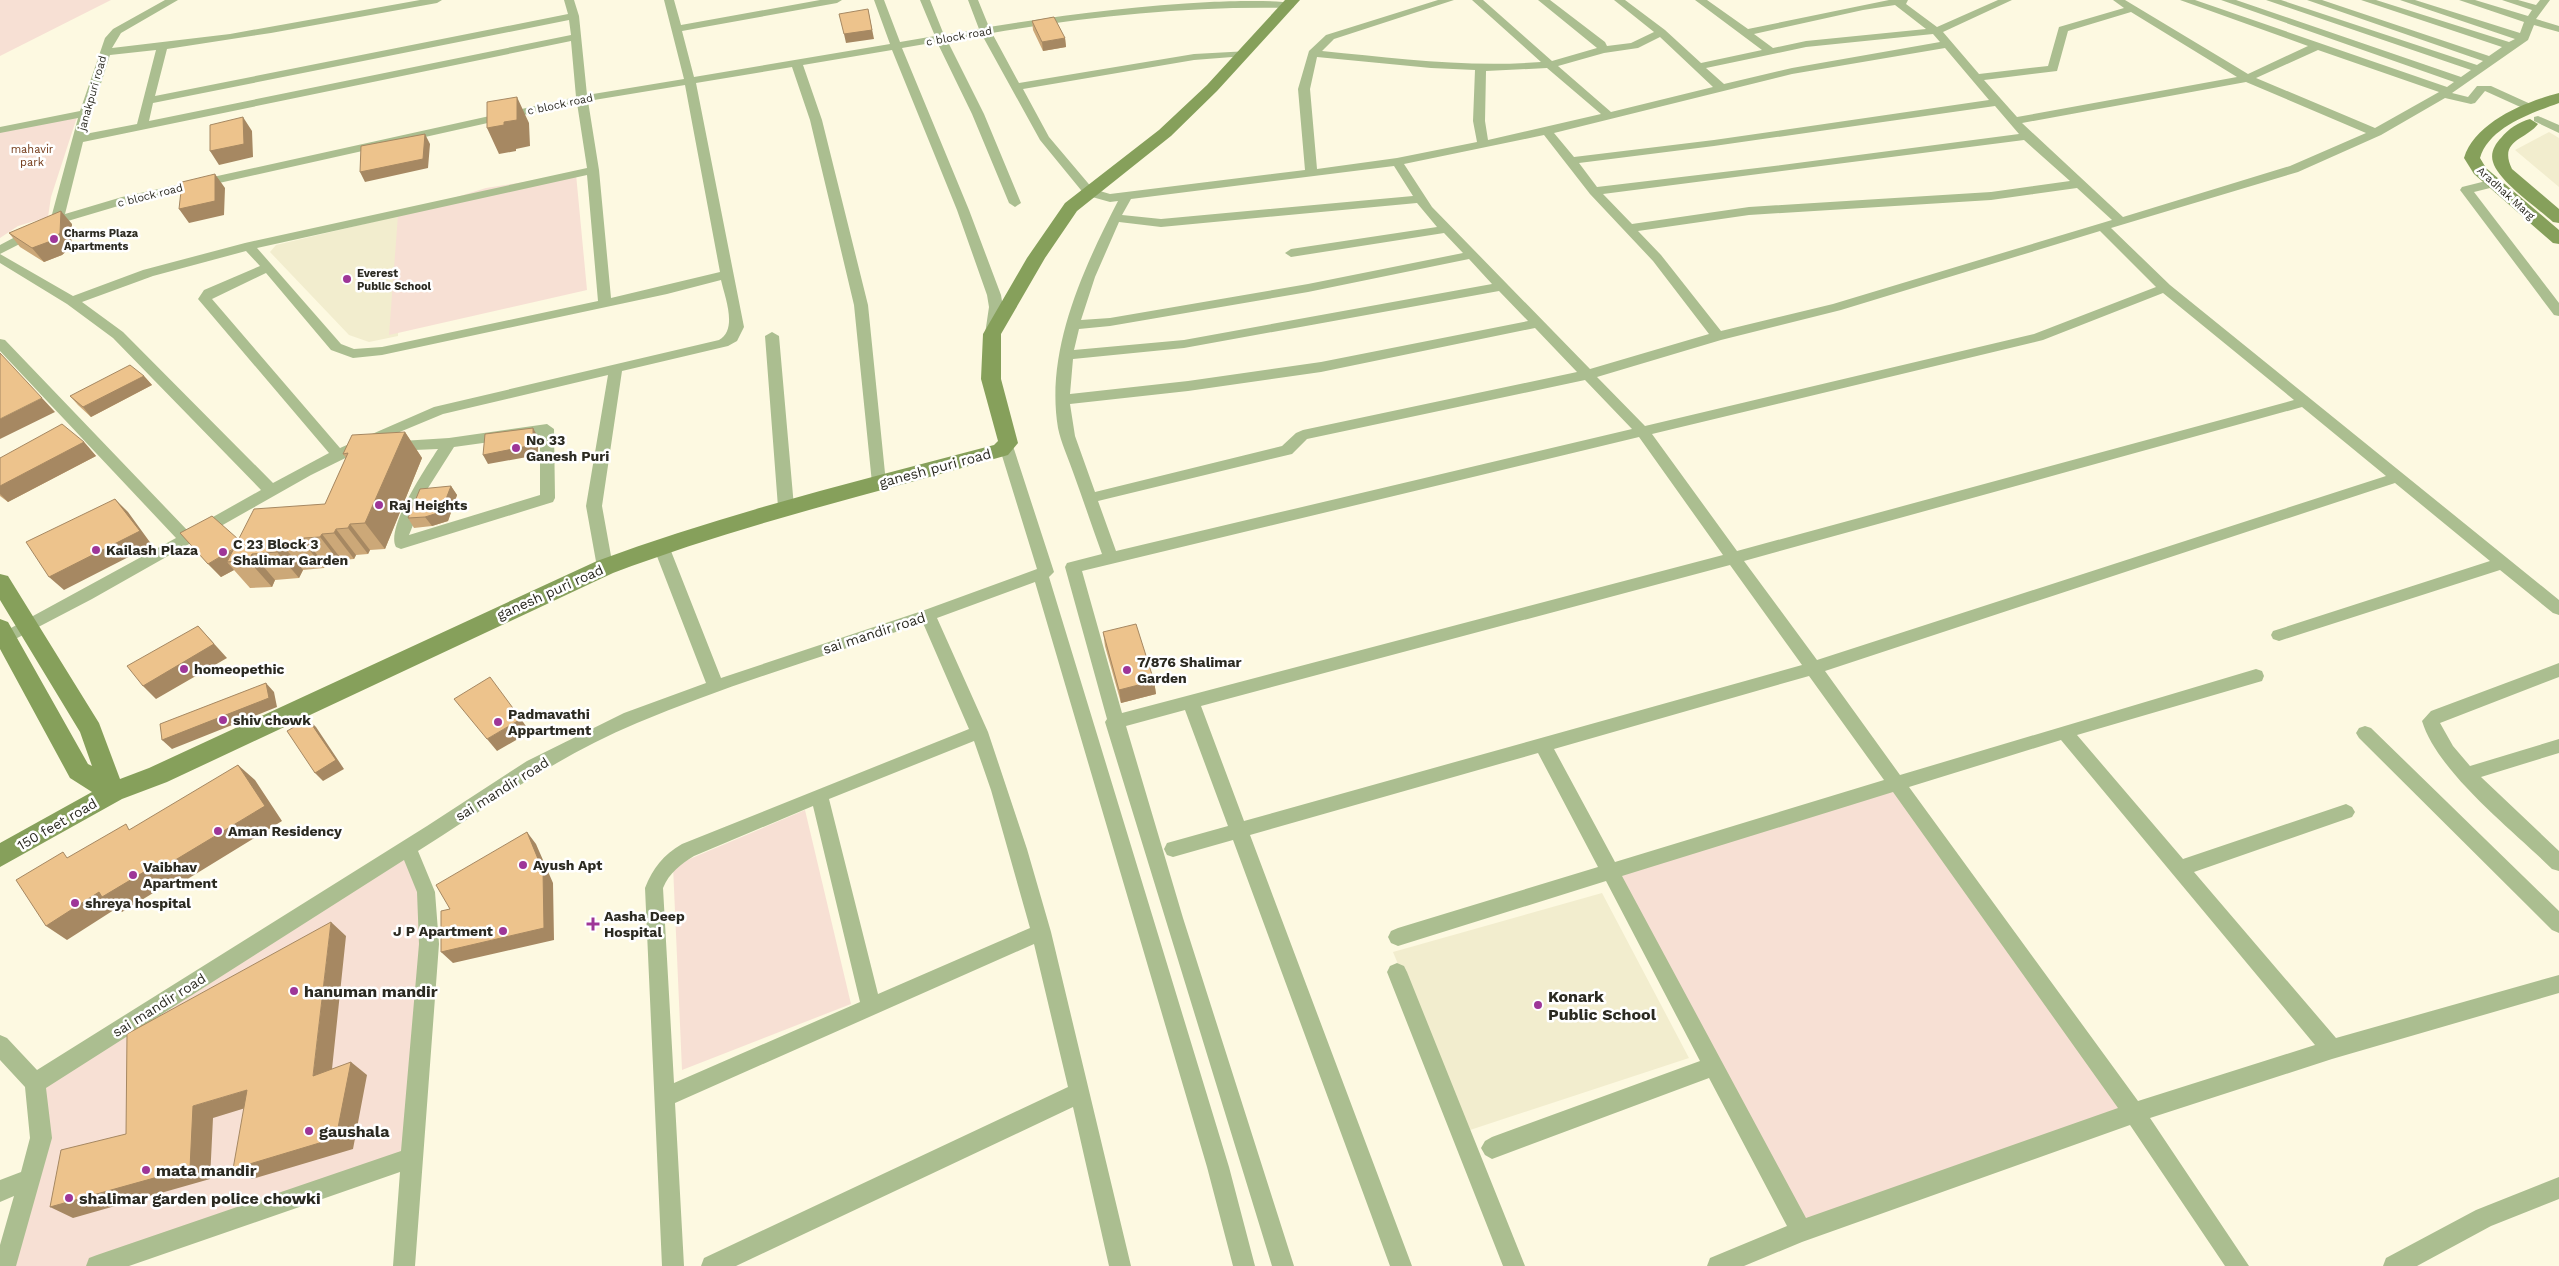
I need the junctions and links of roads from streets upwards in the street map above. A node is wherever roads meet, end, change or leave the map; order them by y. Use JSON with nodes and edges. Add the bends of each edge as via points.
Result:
{"nodes":[{"id":1,"x":173,"y":0,"type":"edge"},
{"id":2,"x":437,"y":0,"type":"edge"},
{"id":3,"x":569,"y":0,"type":"edge"},
{"id":4,"x":669,"y":0,"type":"edge"},
{"id":5,"x":761,"y":0,"type":"edge"},
{"id":6,"x":837,"y":0,"type":"edge"},
{"id":7,"x":879,"y":0,"type":"edge"},
{"id":8,"x":925,"y":0,"type":"edge"},
{"id":9,"x":973,"y":0,"type":"edge"},
{"id":10,"x":1449,"y":0,"type":"edge"},
{"id":11,"x":1477,"y":0,"type":"edge"},
{"id":12,"x":1543,"y":0,"type":"edge"},
{"id":13,"x":1620,"y":0,"type":"edge"},
{"id":14,"x":1700,"y":0,"type":"edge"},
{"id":15,"x":2007,"y":0,"type":"edge"},
{"id":16,"x":2118,"y":0,"type":"edge"},
{"id":17,"x":2226,"y":0,"type":"edge"},
{"id":18,"x":2271,"y":0,"type":"edge"},
{"id":19,"x":2312,"y":0,"type":"edge"},
{"id":20,"x":2366,"y":0,"type":"edge"},
{"id":21,"x":2406,"y":0,"type":"edge"},
{"id":22,"x":2464,"y":0,"type":"edge"},
{"id":23,"x":2507,"y":0,"type":"edge"},
{"id":24,"x":1899,"y":1,"type":"edge"},
{"id":25,"x":2193,"y":1,"type":"edge"},
{"id":26,"x":1291,"y":2,"type":"edge"},
{"id":27,"x":1154,"y":4,"type":"edge"},
{"id":28,"x":2132,"y":8,"type":"junction"},
{"id":29,"x":2538,"y":10,"type":"edge"},
{"id":30,"x":762,"y":12,"type":"junction"},
{"id":31,"x":574,"y":16,"type":"junction"},
{"id":32,"x":677,"y":29,"type":"junction"},
{"id":33,"x":2559,"y":29,"type":"edge"},
{"id":34,"x":1936,"y":31,"type":"junction"},
{"id":35,"x":986,"y":32,"type":"junction"},
{"id":36,"x":1661,"y":32,"type":"junction"},
{"id":37,"x":1746,"y":33,"type":"junction"},
{"id":38,"x":576,"y":37,"type":"junction"},
{"id":39,"x":2524,"y":38,"type":"junction"},
{"id":40,"x":940,"y":39,"type":"junction"},
{"id":41,"x":1948,"y":44,"type":"junction"},
{"id":42,"x":2317,"y":46,"type":"junction"},
{"id":43,"x":2509,"y":46,"type":"junction"},
{"id":44,"x":162,"y":47,"type":"junction"},
{"id":45,"x":896,"y":48,"type":"junction"},
{"id":46,"x":1603,"y":50,"type":"junction"},
{"id":47,"x":104,"y":52,"type":"junction"},
{"id":48,"x":1772,"y":52,"type":"junction"},
{"id":49,"x":1245,"y":53,"type":"junction"},
{"id":50,"x":1313,"y":53,"type":"junction"},
{"id":51,"x":2491,"y":60,"type":"junction"},
{"id":52,"x":797,"y":64,"type":"junction"},
{"id":53,"x":1552,"y":64,"type":"junction"},
{"id":54,"x":1481,"y":67,"type":"junction"},
{"id":55,"x":1698,"y":67,"type":"junction"},
{"id":56,"x":2478,"y":69,"type":"junction"},
{"id":57,"x":1978,"y":77,"type":"junction"},
{"id":58,"x":2248,"y":78,"type":"junction"},
{"id":59,"x":2462,"y":81,"type":"junction"},
{"id":60,"x":690,"y":82,"type":"junction"},
{"id":61,"x":1016,"y":87,"type":"junction"},
{"id":62,"x":1722,"y":88,"type":"junction"},
{"id":63,"x":2446,"y":93,"type":"junction"},
{"id":64,"x":2559,"y":98,"type":"edge"},
{"id":65,"x":582,"y":99,"type":"junction"},
{"id":66,"x":147,"y":101,"type":"junction"},
{"id":67,"x":1996,"y":102,"type":"junction"},
{"id":68,"x":85,"y":113,"type":"junction"},
{"id":69,"x":2535,"y":113,"type":"junction"},
{"id":70,"x":2559,"y":113,"type":"edge"},
{"id":71,"x":1609,"y":116,"type":"junction"},
{"id":72,"x":2014,"y":121,"type":"junction"},
{"id":73,"x":142,"y":126,"type":"junction"},
{"id":74,"x":0,"y":130,"type":"edge"},
{"id":75,"x":2559,"y":130,"type":"edge"},
{"id":76,"x":1547,"y":131,"type":"junction"},
{"id":77,"x":2377,"y":132,"type":"junction"},
{"id":78,"x":2027,"y":136,"type":"junction"},
{"id":79,"x":79,"y":138,"type":"junction"},
{"id":80,"x":1483,"y":144,"type":"junction"},
{"id":81,"x":1570,"y":161,"type":"junction"},
{"id":82,"x":1396,"y":162,"type":"junction"},
{"id":83,"x":593,"y":170,"type":"junction"},
{"id":84,"x":1310,"y":173,"type":"junction"},
{"id":85,"x":2494,"y":183,"type":"junction"},
{"id":86,"x":2078,"y":184,"type":"junction"},
{"id":87,"x":1594,"y":191,"type":"junction"},
{"id":88,"x":1089,"y":192,"type":"junction"},
{"id":89,"x":1126,"y":196,"type":"junction"},
{"id":90,"x":1421,"y":199,"type":"junction"},
{"id":91,"x":1015,"y":203,"type":"dead end"},
{"id":92,"x":1114,"y":218,"type":"junction"},
{"id":93,"x":2559,"y":218,"type":"edge"},
{"id":94,"x":57,"y":220,"type":"junction"},
{"id":95,"x":2119,"y":220,"type":"junction"},
{"id":96,"x":2102,"y":226,"type":"junction"},
{"id":97,"x":1447,"y":228,"type":"junction"},
{"id":98,"x":1630,"y":228,"type":"junction"},
{"id":99,"x":2559,"y":239,"type":"edge"},
{"id":100,"x":250,"y":246,"type":"junction"},
{"id":101,"x":0,"y":250,"type":"edge"},
{"id":102,"x":1291,"y":253,"type":"dead end"},
{"id":103,"x":1472,"y":255,"type":"junction"},
{"id":104,"x":0,"y":258,"type":"edge"},
{"id":105,"x":267,"y":268,"type":"junction"},
{"id":106,"x":728,"y":274,"type":"junction"},
{"id":107,"x":1504,"y":286,"type":"junction"},
{"id":108,"x":2165,"y":288,"type":"junction"},
{"id":109,"x":72,"y":300,"type":"junction"},
{"id":110,"x":605,"y":302,"type":"junction"},
{"id":111,"x":2559,"y":312,"type":"edge"},
{"id":112,"x":1539,"y":323,"type":"junction"},
{"id":113,"x":1073,"y":325,"type":"junction"},
{"id":114,"x":992,"y":334,"type":"junction"},
{"id":115,"x":772,"y":336,"type":"dead end"},
{"id":116,"x":1718,"y":336,"type":"junction"},
{"id":117,"x":0,"y":343,"type":"edge"},
{"id":118,"x":1067,"y":355,"type":"junction"},
{"id":119,"x":616,"y":368,"type":"junction"},
{"id":120,"x":1587,"y":375,"type":"junction"},
{"id":121,"x":1062,"y":400,"type":"junction"},
{"id":122,"x":2304,"y":402,"type":"junction"},
{"id":123,"x":1642,"y":432,"type":"junction"},
{"id":124,"x":449,"y":443,"type":"junction"},
{"id":125,"x":1006,"y":446,"type":"junction"},
{"id":126,"x":344,"y":452,"type":"junction"},
{"id":127,"x":2398,"y":477,"type":"junction"},
{"id":128,"x":879,"y":483,"type":"junction"},
{"id":129,"x":270,"y":491,"type":"junction"},
{"id":130,"x":1090,"y":498,"type":"junction"},
{"id":131,"x":786,"y":507,"type":"junction"},
{"id":132,"x":186,"y":539,"type":"junction"},
{"id":133,"x":660,"y":546,"type":"junction"},
{"id":134,"x":1734,"y":558,"type":"junction"},
{"id":135,"x":1110,"y":559,"type":"junction"},
{"id":136,"x":2503,"y":563,"type":"junction"},
{"id":137,"x":605,"y":567,"type":"junction"},
{"id":138,"x":1041,"y":575,"type":"junction"},
{"id":139,"x":0,"y":582,"type":"edge"},
{"id":140,"x":2559,"y":609,"type":"edge"},
{"id":141,"x":928,"y":616,"type":"junction"},
{"id":142,"x":30,"y":626,"type":"junction"},
{"id":143,"x":2,"y":635,"type":"edge"},
{"id":144,"x":2279,"y":635,"type":"dead end"},
{"id":145,"x":1814,"y":668,"type":"junction"},
{"id":146,"x":2559,"y":670,"type":"edge"},
{"id":147,"x":2256,"y":676,"type":"dead end"},
{"id":148,"x":716,"y":686,"type":"junction"},
{"id":149,"x":1192,"y":702,"type":"junction"},
{"id":150,"x":1114,"y":722,"type":"junction"},
{"id":151,"x":979,"y":732,"type":"junction"},
{"id":152,"x":2064,"y":732,"type":"junction"},
{"id":153,"x":2365,"y":733,"type":"dead end"},
{"id":154,"x":1543,"y":745,"type":"junction"},
{"id":155,"x":2559,"y":746,"type":"edge"},
{"id":156,"x":2467,"y":774,"type":"junction"},
{"id":157,"x":1897,"y":783,"type":"junction"},
{"id":158,"x":113,"y":792,"type":"junction"},
{"id":159,"x":819,"y":794,"type":"junction"},
{"id":160,"x":2346,"y":812,"type":"dead end"},
{"id":161,"x":1240,"y":831,"type":"junction"},
{"id":162,"x":408,"y":848,"type":"junction"},
{"id":163,"x":1173,"y":850,"type":"dead end"},
{"id":164,"x":0,"y":856,"type":"edge"},
{"id":165,"x":2557,"y":859,"type":"edge"},
{"id":166,"x":2178,"y":869,"type":"junction"},
{"id":167,"x":1610,"y":872,"type":"junction"},
{"id":168,"x":2559,"y":924,"type":"edge"},
{"id":169,"x":1041,"y":932,"type":"junction"},
{"id":170,"x":1398,"y":937,"type":"dead end"},
{"id":171,"x":1397,"y":972,"type":"dead end"},
{"id":172,"x":2559,"y":984,"type":"edge"},
{"id":173,"x":871,"y":1007,"type":"junction"},
{"id":174,"x":0,"y":1045,"type":"edge"},
{"id":175,"x":2332,"y":1049,"type":"junction"},
{"id":176,"x":1713,"y":1066,"type":"junction"},
{"id":177,"x":35,"y":1083,"type":"junction"},
{"id":178,"x":1079,"y":1092,"type":"junction"},
{"id":179,"x":666,"y":1097,"type":"junction"},
{"id":180,"x":2134,"y":1113,"type":"junction"},
{"id":181,"x":1492,"y":1148,"type":"dead end"},
{"id":182,"x":411,"y":1158,"type":"junction"},
{"id":183,"x":30,"y":1180,"type":"junction"},
{"id":184,"x":2559,"y":1188,"type":"edge"},
{"id":185,"x":0,"y":1191,"type":"edge"},
{"id":186,"x":1801,"y":1231,"type":"junction"},
{"id":187,"x":6,"y":1266,"type":"edge"},
{"id":188,"x":97,"y":1266,"type":"edge"},
{"id":189,"x":404,"y":1266,"type":"edge"},
{"id":190,"x":673,"y":1266,"type":"edge"},
{"id":191,"x":712,"y":1266,"type":"edge"},
{"id":192,"x":1120,"y":1266,"type":"edge"},
{"id":193,"x":1244,"y":1266,"type":"edge"},
{"id":194,"x":1283,"y":1266,"type":"edge"},
{"id":195,"x":1401,"y":1266,"type":"edge"},
{"id":196,"x":1514,"y":1266,"type":"edge"},
{"id":197,"x":1718,"y":1266,"type":"edge"},
{"id":198,"x":2238,"y":1266,"type":"edge"},
{"id":199,"x":2394,"y":1266,"type":"edge"}],
"edges":[{"from":1,"to":47,"type":"street","name":"janakpuri road","via":[[117,31]]},
{"from":2,"to":44,"type":"street"},
{"from":3,"to":31,"type":"street"},
{"from":4,"to":32,"type":"street"},
{"from":5,"to":30,"type":"street"},
{"from":6,"to":30,"type":"street"},
{"from":7,"to":45,"type":"street"},
{"from":8,"to":40,"type":"street"},
{"from":9,"to":35,"type":"street"},
{"from":10,"to":50,"type":"street","via":[[1330,37]]},
{"from":11,"to":53,"type":"street"},
{"from":12,"to":46,"type":"street","via":[[1601,44]]},
{"from":13,"to":36,"type":"street"},
{"from":14,"to":37,"type":"street"},
{"from":15,"to":34,"type":"street"},
{"from":16,"to":28,"type":"street"},
{"from":17,"to":59,"type":"street"},
{"from":18,"to":56,"type":"street"},
{"from":19,"to":51,"type":"street"},
{"from":20,"to":43,"type":"street"},
{"from":21,"to":39,"type":"street"},
{"from":22,"to":29,"type":"street"},
{"from":23,"to":29,"type":"street"},
{"from":24,"to":34,"type":"street"},
{"from":24,"to":37,"type":"street"},
{"from":25,"to":42,"type":"street"},
{"from":26,"to":27,"type":"street","name":"c block road"},
{"from":26,"to":49,"type":"street"},
{"from":27,"to":35,"type":"street","name":"c block road"},
{"from":28,"to":57,"type":"street","via":[[2116,16],[2075,22],[2063,29],[2053,69]]},
{"from":28,"to":58,"type":"street"},
{"from":29,"to":33,"type":"street"},
{"from":29,"to":39,"type":"street"},
{"from":30,"to":32,"type":"street"},
{"from":31,"to":38,"type":"street"},
{"from":31,"to":66,"type":"street"},
{"from":32,"to":60,"type":"street"},
{"from":34,"to":41,"type":"street"},
{"from":34,"to":48,"type":"street","via":[[1840,39]]},
{"from":35,"to":40,"type":"street","name":"c block road"},
{"from":35,"to":61,"type":"street"},
{"from":36,"to":46,"type":"street","via":[[1634,46]]},
{"from":36,"to":55,"type":"street"},
{"from":37,"to":48,"type":"street"},
{"from":38,"to":65,"type":"street"},
{"from":38,"to":73,"type":"street"},
{"from":39,"to":43,"type":"street"},
{"from":40,"to":45,"type":"street","name":"c block road"},
{"from":40,"to":91,"type":"street","via":[[978,114]]},
{"from":41,"to":57,"type":"street"},
{"from":41,"to":62,"type":"street","via":[[1792,71]]},
{"from":42,"to":58,"type":"street"},
{"from":42,"to":63,"type":"street"},
{"from":43,"to":51,"type":"street"},
{"from":44,"to":47,"type":"street"},
{"from":44,"to":66,"type":"street"},
{"from":45,"to":52,"type":"street","name":"c block road"},
{"from":45,"to":114,"type":"street","via":[[963,210],[994,295],[996,307]]},
{"from":46,"to":53,"type":"street"},
{"from":47,"to":68,"type":"street","name":"janakpuri road"},
{"from":48,"to":55,"type":"street"},
{"from":49,"to":61,"type":"street","via":[[1184,59]]},
{"from":49,"to":88,"type":"street","via":[[1164,133]]},
{"from":50,"to":54,"type":"street"},
{"from":50,"to":84,"type":"street","via":[[1304,88]]},
{"from":51,"to":56,"type":"street"},
{"from":52,"to":60,"type":"street","name":"c block road"},
{"from":52,"to":128,"type":"street","via":[[816,120],[861,304]]},
{"from":53,"to":54,"type":"street"},
{"from":53,"to":71,"type":"street"},
{"from":54,"to":80,"type":"street","via":[[1479,121]]},
{"from":55,"to":62,"type":"street"},
{"from":56,"to":59,"type":"street"},
{"from":57,"to":67,"type":"street"},
{"from":58,"to":72,"type":"street"},
{"from":58,"to":77,"type":"street"},
{"from":59,"to":63,"type":"street"},
{"from":60,"to":65,"type":"street","name":"c block road"},
{"from":60,"to":106,"type":"street"},
{"from":61,"to":88,"type":"street","via":[[1044,138]]},
{"from":62,"to":71,"type":"street"},
{"from":63,"to":69,"type":"street","via":[[2471,101],[2481,88],[2487,88]]},
{"from":63,"to":77,"type":"street"},
{"from":64,"to":69,"type":"street","name":"Aradhak Marg"},
{"from":65,"to":83,"type":"street"},
{"from":65,"to":94,"type":"street","name":"c block road","via":[[174,189]]},
{"from":66,"to":73,"type":"street"},
{"from":67,"to":72,"type":"street"},
{"from":67,"to":81,"type":"street"},
{"from":68,"to":74,"type":"street"},
{"from":68,"to":79,"type":"street","name":"janakpuri road"},
{"from":69,"to":70,"type":"street","name":"Aradhak Marg"},
{"from":69,"to":75,"type":"street"},
{"from":69,"to":85,"type":"street","name":"Aradhak Marg","via":[[2488,134],[2472,151],[2475,164]]},
{"from":69,"to":93,"type":"street","name":"Aradhak Marg","via":[[2510,135],[2499,154],[2499,162]]},
{"from":71,"to":76,"type":"street"},
{"from":72,"to":78,"type":"street"},
{"from":73,"to":79,"type":"street"},
{"from":76,"to":80,"type":"street"},
{"from":76,"to":81,"type":"street"},
{"from":77,"to":95,"type":"street","via":[[2346,149],[2294,169]]},
{"from":78,"to":86,"type":"street"},
{"from":78,"to":87,"type":"street"},
{"from":79,"to":94,"type":"street","name":"janakpuri road"},
{"from":80,"to":82,"type":"street"},
{"from":81,"to":87,"type":"street"},
{"from":82,"to":84,"type":"street"},
{"from":82,"to":90,"type":"street"},
{"from":83,"to":100,"type":"street"},
{"from":83,"to":110,"type":"street"},
{"from":84,"to":89,"type":"street"},
{"from":85,"to":99,"type":"street","name":"Aradhak Marg"},
{"from":85,"to":111,"type":"street","via":[[2466,190]]},
{"from":86,"to":95,"type":"street"},
{"from":86,"to":98,"type":"street","via":[[1991,196],[1749,211]]},
{"from":87,"to":98,"type":"street"},
{"from":88,"to":89,"type":"street","via":[[1110,198]]},
{"from":88,"to":114,"type":"street","via":[[1071,207],[1036,258]]},
{"from":89,"to":92,"type":"street"},
{"from":90,"to":92,"type":"street","via":[[1161,223]]},
{"from":90,"to":97,"type":"street"},
{"from":92,"to":113,"type":"street"},
{"from":94,"to":101,"type":"street","name":"c block road"},
{"from":95,"to":96,"type":"street"},
{"from":96,"to":108,"type":"street"},
{"from":96,"to":116,"type":"street","via":[[1836,307]]},
{"from":97,"to":102,"type":"street"},
{"from":97,"to":103,"type":"street"},
{"from":98,"to":116,"type":"street"},
{"from":100,"to":105,"type":"street"},
{"from":100,"to":109,"type":"street","via":[[148,273]]},
{"from":103,"to":107,"type":"street"},
{"from":103,"to":113,"type":"street","via":[[1308,288],[1110,322]]},
{"from":104,"to":109,"type":"street"},
{"from":105,"to":110,"type":"street","via":[[336,348],[354,354]]},
{"from":105,"to":126,"type":"street","via":[[210,293],[205,299]]},
{"from":106,"to":110,"type":"street"},
{"from":106,"to":119,"type":"street","via":[[738,327],[732,338],[723,343]]},
{"from":107,"to":112,"type":"street"},
{"from":107,"to":118,"type":"street","via":[[1184,344]]},
{"from":108,"to":122,"type":"street"},
{"from":108,"to":123,"type":"street","via":[[2038,337]]},
{"from":109,"to":129,"type":"street","via":[[118,335]]},
{"from":112,"to":120,"type":"street"},
{"from":112,"to":121,"type":"street","via":[[1321,367]]},
{"from":113,"to":118,"type":"street"},
{"from":114,"to":125,"type":"street","via":[[991,379],[1007,438]]},
{"from":115,"to":131,"type":"street"},
{"from":116,"to":120,"type":"street"},
{"from":117,"to":132,"type":"street"},
{"from":118,"to":121,"type":"street"},
{"from":119,"to":126,"type":"street","via":[[439,410]]},
{"from":119,"to":137,"type":"street","via":[[594,506]]},
{"from":120,"to":123,"type":"street"},
{"from":120,"to":130,"type":"street","via":[[1303,435],[1287,450]]},
{"from":121,"to":130,"type":"street","via":[[1065,427]]},
{"from":122,"to":127,"type":"street"},
{"from":122,"to":134,"type":"street"},
{"from":123,"to":134,"type":"street"},
{"from":123,"to":135,"type":"street"},
{"from":124,"to":124,"type":"street","via":[[421,487],[402,532],[401,543],[548,498],[547,429]]},
{"from":124,"to":126,"type":"street"},
{"from":125,"to":128,"type":"street","name":"ganesh puri road","via":[[993,453]]},
{"from":125,"to":138,"type":"street","via":[[1046,572]]},
{"from":126,"to":129,"type":"street"},
{"from":127,"to":136,"type":"street"},
{"from":127,"to":145,"type":"street"},
{"from":128,"to":131,"type":"street","name":"ganesh puri road"},
{"from":129,"to":132,"type":"street"},
{"from":130,"to":135,"type":"street"},
{"from":131,"to":133,"type":"street","name":"ganesh puri road"},
{"from":132,"to":142,"type":"street"},
{"from":133,"to":137,"type":"street","name":"ganesh puri road"},
{"from":133,"to":148,"type":"street"},
{"from":134,"to":145,"type":"street"},
{"from":134,"to":149,"type":"street"},
{"from":135,"to":150,"type":"street","via":[[1073,567]]},
{"from":136,"to":140,"type":"street"},
{"from":136,"to":144,"type":"street"},
{"from":137,"to":158,"type":"street","name":"ganesh puri road","via":[[158,775]]},
{"from":138,"to":141,"type":"street","name":"sai mandir road"},
{"from":138,"to":193,"type":"street","via":[[1218,1167]]},
{"from":139,"to":142,"type":"street"},
{"from":141,"to":148,"type":"street","name":"sai mandir road"},
{"from":141,"to":151,"type":"street"},
{"from":142,"to":143,"type":"street"},
{"from":142,"to":158,"type":"street","via":[[90,730]]},
{"from":143,"to":158,"type":"street","via":[[79,772]]},
{"from":145,"to":154,"type":"street"},
{"from":145,"to":157,"type":"street"},
{"from":146,"to":156,"type":"street","via":[[2431,721],[2436,738]]},
{"from":147,"to":152,"type":"street"},
{"from":148,"to":162,"type":"street","name":"sai mandir road","via":[[630,718],[533,766]]},
{"from":149,"to":150,"type":"street"},
{"from":149,"to":161,"type":"street"},
{"from":150,"to":194,"type":"street","via":[[1175,928]]},
{"from":151,"to":159,"type":"street"},
{"from":151,"to":169,"type":"street"},
{"from":152,"to":157,"type":"street"},
{"from":152,"to":166,"type":"street"},
{"from":153,"to":168,"type":"street"},
{"from":154,"to":161,"type":"street"},
{"from":154,"to":167,"type":"street"},
{"from":155,"to":156,"type":"street"},
{"from":156,"to":165,"type":"street"},
{"from":157,"to":167,"type":"street"},
{"from":157,"to":180,"type":"street"},
{"from":158,"to":164,"type":"street","name":"150 feet road"},
{"from":159,"to":173,"type":"street"},
{"from":159,"to":179,"type":"street","via":[[688,850],[670,860],[660,873],[654,888]]},
{"from":160,"to":166,"type":"street"},
{"from":161,"to":163,"type":"street"},
{"from":161,"to":195,"type":"street"},
{"from":162,"to":177,"type":"street","name":"sai mandir road"},
{"from":162,"to":182,"type":"street","via":[[426,892],[429,944]]},
{"from":166,"to":175,"type":"street"},
{"from":167,"to":170,"type":"street"},
{"from":167,"to":176,"type":"street"},
{"from":169,"to":173,"type":"street"},
{"from":169,"to":178,"type":"street"},
{"from":171,"to":196,"type":"street"},
{"from":172,"to":175,"type":"street"},
{"from":173,"to":179,"type":"street"},
{"from":174,"to":177,"type":"street"},
{"from":175,"to":180,"type":"street"},
{"from":176,"to":181,"type":"street"},
{"from":176,"to":186,"type":"street"},
{"from":177,"to":183,"type":"street","via":[[41,1138]]},
{"from":178,"to":191,"type":"street"},
{"from":178,"to":192,"type":"street"},
{"from":179,"to":190,"type":"street"},
{"from":180,"to":186,"type":"street"},
{"from":180,"to":198,"type":"street"},
{"from":182,"to":188,"type":"street"},
{"from":182,"to":189,"type":"street"},
{"from":183,"to":185,"type":"street"},
{"from":183,"to":187,"type":"street"},
{"from":184,"to":199,"type":"street","via":[[2484,1218]]},
{"from":186,"to":197,"type":"street"}]}
